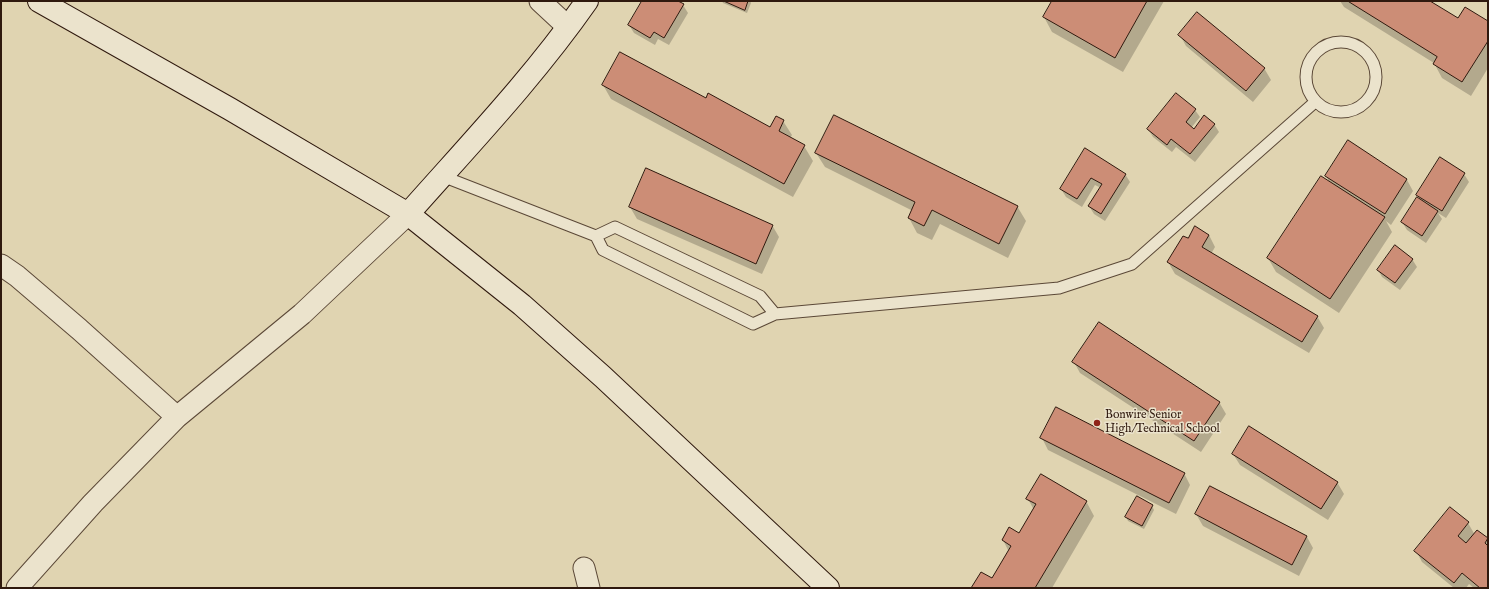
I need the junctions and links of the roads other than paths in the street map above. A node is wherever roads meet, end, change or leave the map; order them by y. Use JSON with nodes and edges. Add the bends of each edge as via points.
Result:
{"nodes":[{"id":1,"x":39,"y":1,"type":"edge"},
{"id":2,"x":540,"y":1,"type":"edge"},
{"id":3,"x":587,"y":1,"type":"edge"},
{"id":4,"x":568,"y":27,"type":"junction"},
{"id":5,"x":1315,"y":102,"type":"junction"},
{"id":6,"x":442,"y":176,"type":"junction"},
{"id":7,"x":408,"y":214,"type":"junction"},
{"id":8,"x":596,"y":236,"type":"junction"},
{"id":9,"x":1,"y":265,"type":"edge"},
{"id":10,"x":775,"y":314,"type":"junction"},
{"id":11,"x":176,"y":417,"type":"junction"},
{"id":12,"x":584,"y":568,"type":"dead end"},
{"id":13,"x":17,"y":588,"type":"edge"},
{"id":14,"x":589,"y":588,"type":"edge"},
{"id":15,"x":828,"y":588,"type":"edge"}],
"edges":[{"from":1,"to":7,"type":"street","via":[[230,108]]},
{"from":2,"to":4,"type":"street"},
{"from":3,"to":4,"type":"street"},
{"from":4,"to":6,"type":"street"},
{"from":5,"to":5,"type":"lane","via":[[1335,112],[1346,112],[1365,103],[1376,83],[1373,62],[1366,52],[1347,42],[1325,45],[1316,51],[1309,60],[1306,71],[1306,82]]},
{"from":5,"to":10,"type":"lane","via":[[1132,264],[1060,288]]},
{"from":6,"to":7,"type":"street"},
{"from":6,"to":8,"type":"lane"},
{"from":7,"to":11,"type":"street","via":[[302,314]]},
{"from":7,"to":15,"type":"street","via":[[522,305],[603,377]]},
{"from":8,"to":10,"type":"lane","via":[[615,227],[760,296]]},
{"from":8,"to":10,"type":"lane","via":[[603,250],[753,324]]},
{"from":9,"to":11,"type":"street","via":[[79,329]]},
{"from":11,"to":13,"type":"street","via":[[93,503]]},
{"from":12,"to":14,"type":"street"}]}
